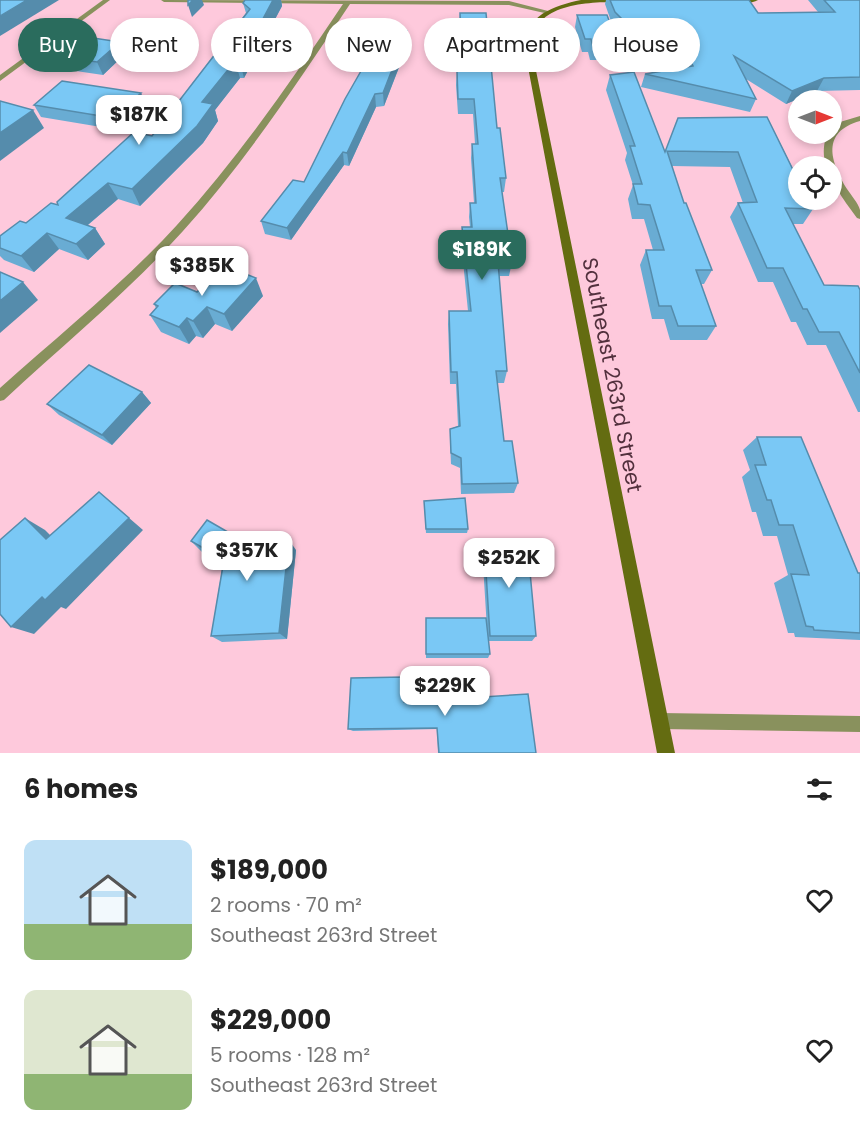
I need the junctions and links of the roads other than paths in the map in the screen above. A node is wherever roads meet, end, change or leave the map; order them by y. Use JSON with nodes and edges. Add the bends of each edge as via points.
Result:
{"nodes":[{"id":1,"x":107,"y":0,"type":"edge"},
{"id":2,"x":164,"y":0,"type":"edge"},
{"id":3,"x":625,"y":0,"type":"edge"},
{"id":4,"x":720,"y":0,"type":"edge"},
{"id":5,"x":755,"y":0,"type":"edge"},
{"id":6,"x":347,"y":3,"type":"junction"},
{"id":7,"x":549,"y":12,"type":"junction"},
{"id":8,"x":0,"y":80,"type":"edge"},
{"id":9,"x":860,"y":118,"type":"edge"},
{"id":10,"x":860,"y":216,"type":"edge"},
{"id":11,"x":0,"y":396,"type":"edge"},
{"id":12,"x":660,"y":721,"type":"junction"},
{"id":13,"x":860,"y":724,"type":"edge"},
{"id":14,"x":666,"y":753,"type":"edge"}],
"edges":[{"from":1,"to":8,"type":"street"},
{"from":2,"to":6,"type":"street"},
{"from":3,"to":7,"type":"street","via":[[577,3]]},
{"from":4,"to":5,"type":"street"},
{"from":6,"to":7,"type":"street","via":[[509,3]]},
{"from":6,"to":11,"type":"street","via":[[286,94],[152,258]]},
{"from":7,"to":12,"type":"street","name":"Southeast 263rd Street","via":[[534,23],[528,37],[530,60]]},
{"from":9,"to":10,"type":"street","via":[[839,126],[830,137],[827,151],[834,175]]},
{"from":12,"to":13,"type":"street"},
{"from":12,"to":14,"type":"street","name":"Southeast 263rd Street"}]}
